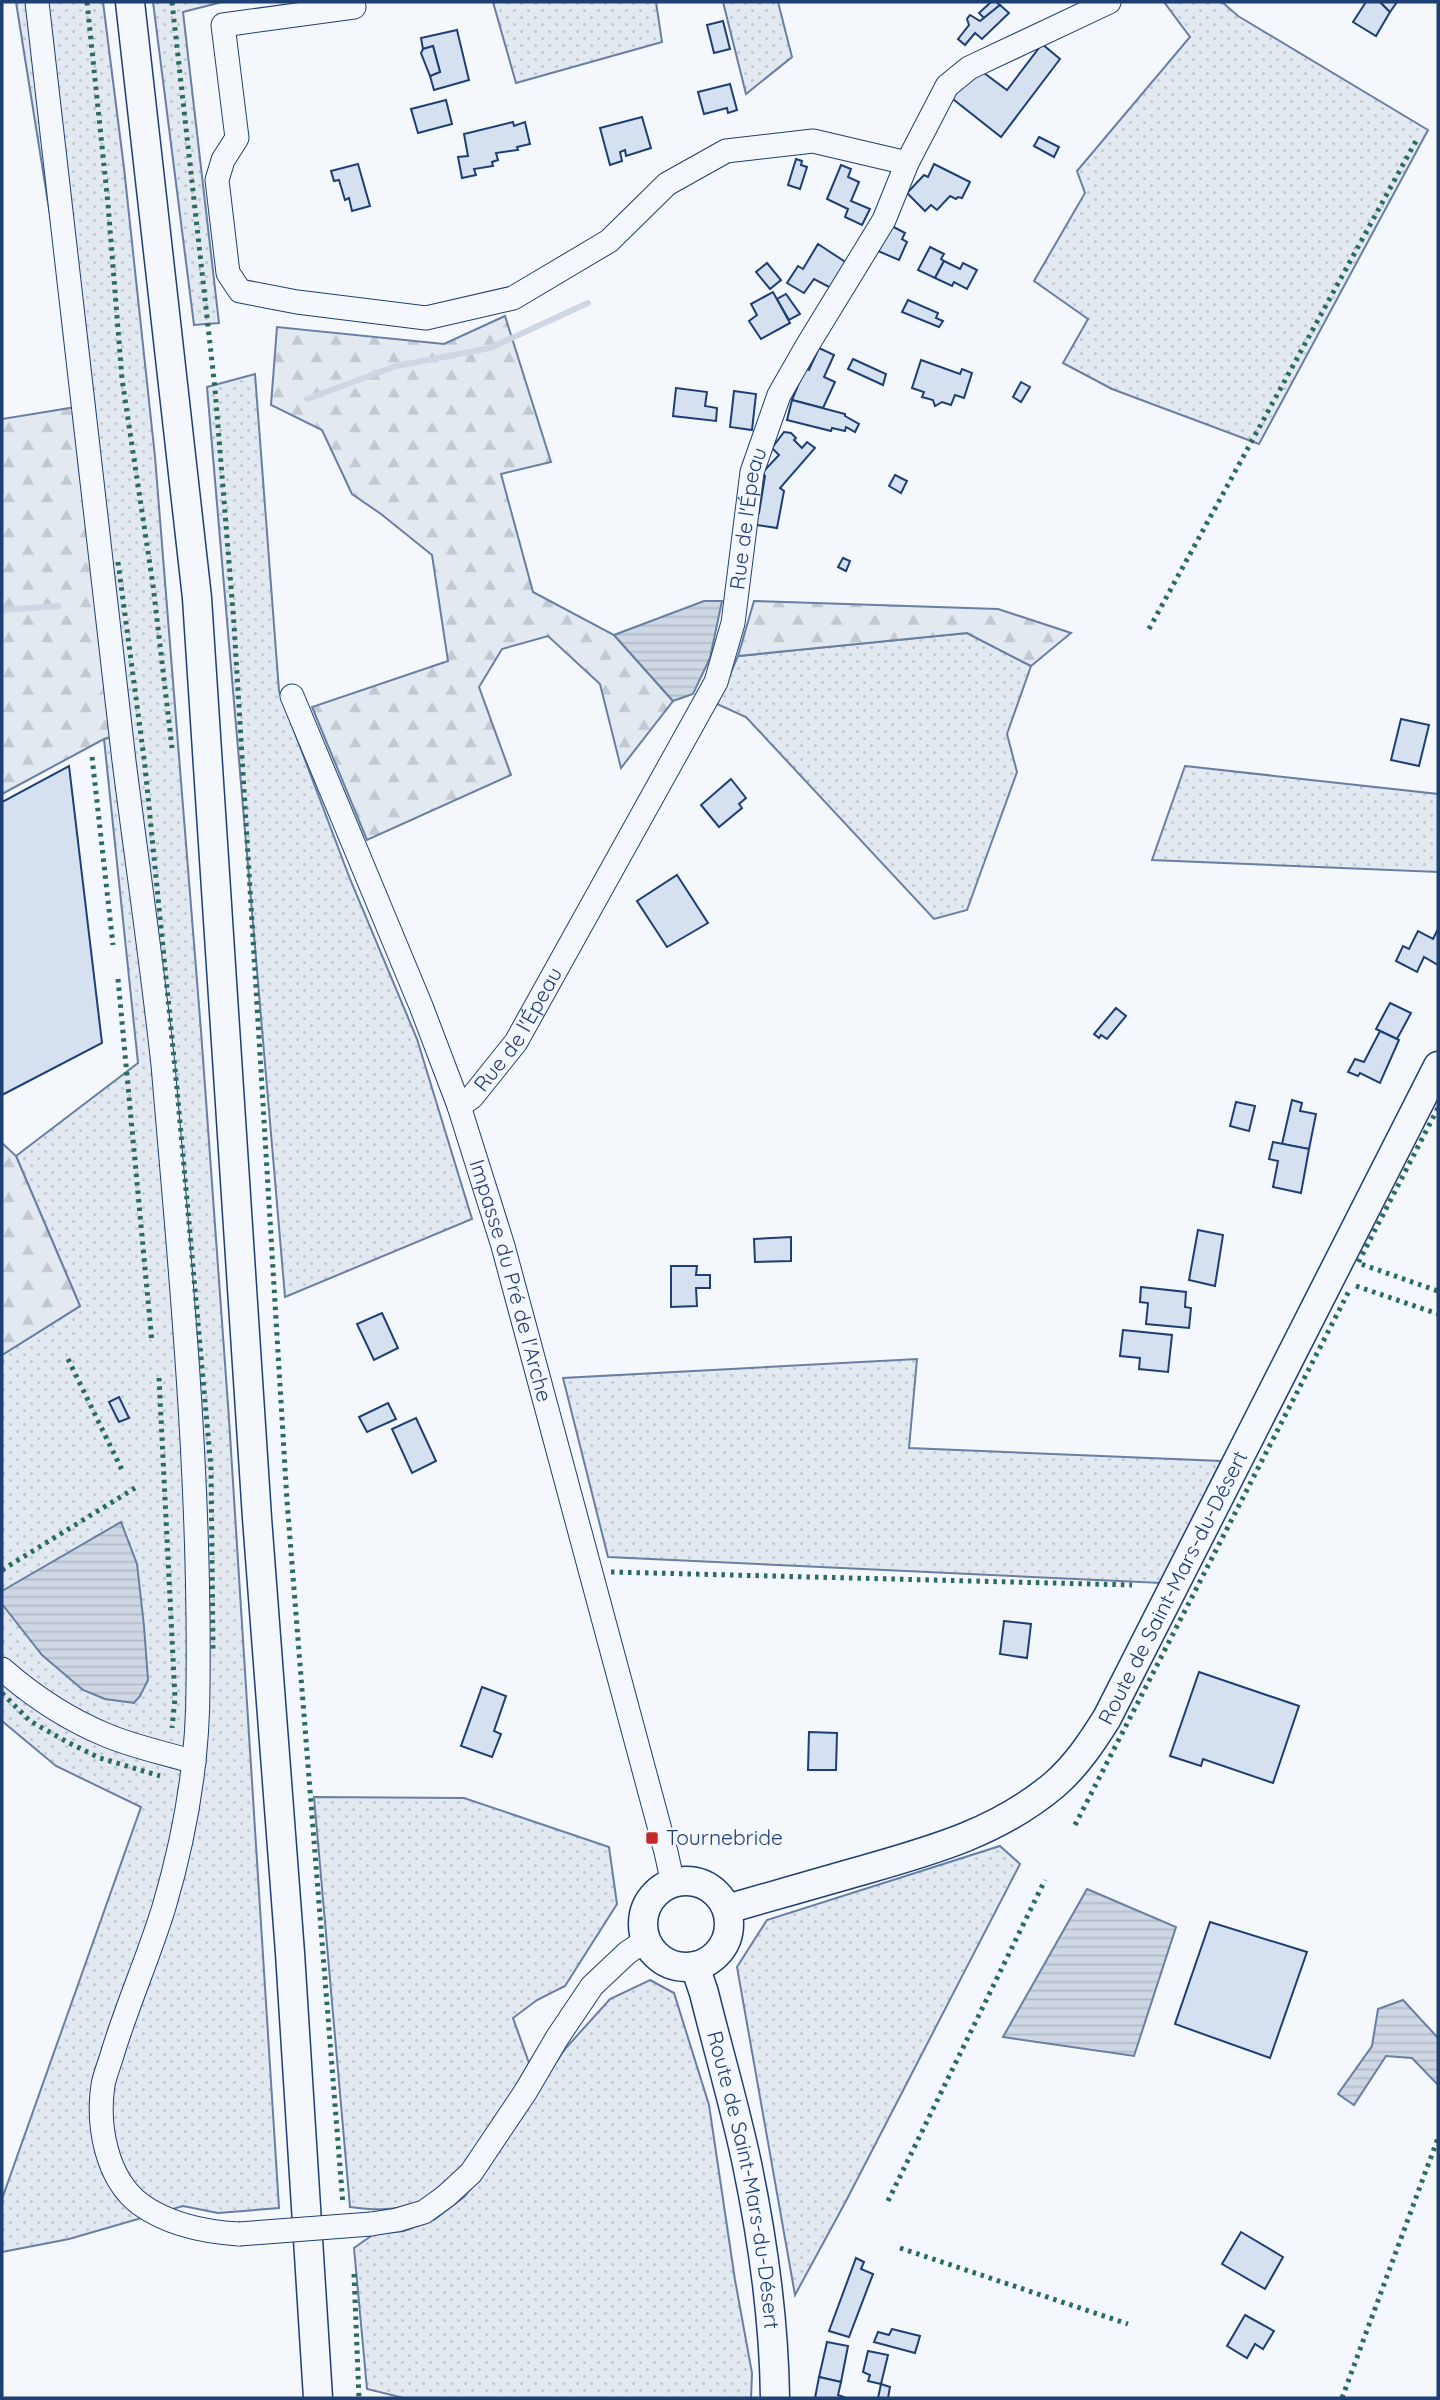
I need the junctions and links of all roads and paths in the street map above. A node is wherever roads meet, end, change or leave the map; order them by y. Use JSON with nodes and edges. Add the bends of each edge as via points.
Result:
{"nodes":[{"id":1,"x":37,"y":2,"type":"edge"},
{"id":2,"x":130,"y":2,"type":"edge"},
{"id":3,"x":1108,"y":2,"type":"edge"},
{"id":4,"x":354,"y":7,"type":"dead end"},
{"id":5,"x":907,"y":163,"type":"junction"},
{"id":6,"x":292,"y":696,"type":"dead end"},
{"id":7,"x":1438,"y":1066,"type":"edge"},
{"id":8,"x":459,"y":1106,"type":"junction"},
{"id":9,"x":2,"y":1669,"type":"edge"},
{"id":10,"x":194,"y":1762,"type":"junction"},
{"id":11,"x":673,"y":1884,"type":"junction"},
{"id":12,"x":727,"y":1909,"type":"junction"},
{"id":13,"x":646,"y":1940,"type":"junction"},
{"id":14,"x":695,"y":1966,"type":"junction"},
{"id":15,"x":318,"y":2398,"type":"edge"},
{"id":16,"x":775,"y":2398,"type":"edge"}],
"edges":[{"from":1,"to":10,"type":"street","via":[[163,1064],[183,1296],[199,1599]]},
{"from":2,"to":15,"type":"main road","via":[[197,598]]},
{"from":3,"to":5,"type":"street","name":"Rue de l'Épeau","via":[[969,68],[947,86]]},
{"from":4,"to":5,"type":"street","via":[[223,25],[237,138],[217,180],[228,273],[240,291],[426,318],[513,298],[609,241],[667,184],[726,151],[813,141]]},
{"from":5,"to":8,"type":"street","name":"Rue de l'Épeau","via":[[884,220],[779,395],[752,472],[733,623],[716,682],[516,1042],[472,1097]]},
{"from":6,"to":8,"type":"street","name":"Impasse du Pré de l'Arche"},
{"from":7,"to":12,"type":"main road","name":"Route de Saint-Mars-du-Désert","via":[[1107,1718],[1085,1752],[1054,1784],[978,1834]]},
{"from":8,"to":11,"type":"street","name":"Impasse du Pré de l'Arche","via":[[503,1246]]},
{"from":9,"to":10,"type":"street","via":[[60,1713],[108,1736]]},
{"from":10,"to":13,"type":"street","bridge":true,"via":[[163,1909],[103,2083],[101,2117],[106,2150],[119,2178],[136,2202],[170,2220],[207,2232],[239,2234],[371,2224],[424,2212],[471,2173],[592,1986]]},
{"from":11,"to":12,"type":"main road","via":[[699,1883]]},
{"from":11,"to":13,"type":"main road","via":[[651,1900],[643,1927]]},
{"from":12,"to":14,"type":"main road","via":[[729,1924],[723,1945],[709,1961]]},
{"from":13,"to":14,"type":"main road","via":[[666,1962]]},
{"from":14,"to":16,"type":"main road","name":"Route de Saint-Mars-du-Désert","via":[[747,2164],[764,2261]]}]}
